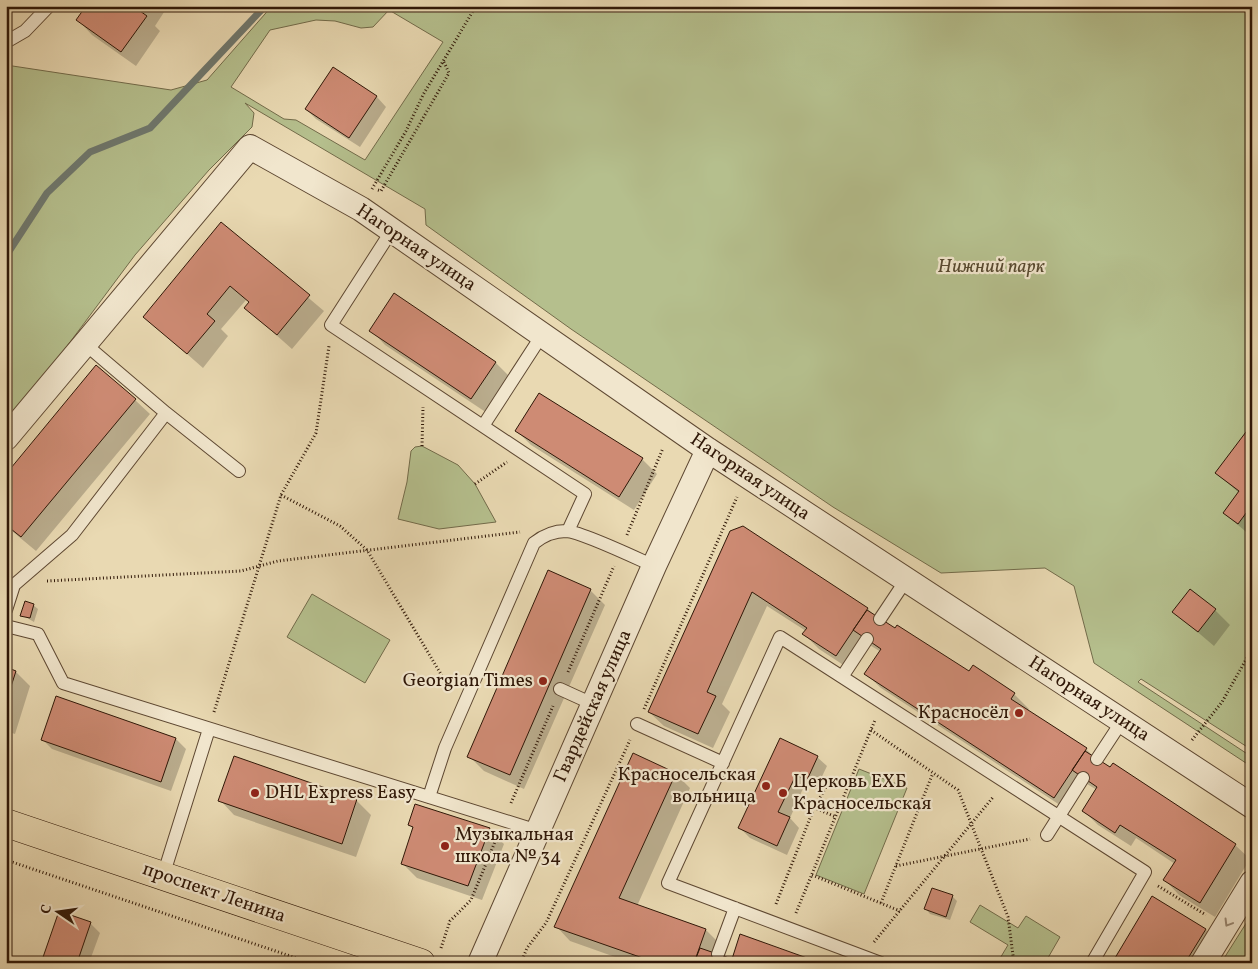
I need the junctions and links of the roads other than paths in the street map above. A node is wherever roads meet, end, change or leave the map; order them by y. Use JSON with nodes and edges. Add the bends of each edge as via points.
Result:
{"nodes":[{"id":1,"x":48,"y":6,"type":"edge"},
{"id":2,"x":6,"y":42,"type":"edge"},
{"id":3,"x":392,"y":230,"type":"junction"},
{"id":4,"x":542,"y":335,"type":"junction"},
{"id":5,"x":85,"y":344,"type":"junction"},
{"id":6,"x":166,"y":413,"type":"junction"},
{"id":7,"x":483,"y":426,"type":"junction"},
{"id":8,"x":6,"y":438,"type":"edge"},
{"id":9,"x":708,"y":450,"type":"junction"},
{"id":10,"x":239,"y":471,"type":"dead end"},
{"id":11,"x":568,"y":531,"type":"junction"},
{"id":12,"x":654,"y":566,"type":"junction"},
{"id":13,"x":906,"y":580,"type":"junction"},
{"id":14,"x":10,"y":584,"type":"edge"},
{"id":15,"x":6,"y":610,"type":"edge"},
{"id":16,"x":880,"y":619,"type":"dead end"},
{"id":17,"x":6,"y":626,"type":"edge"},
{"id":18,"x":867,"y":639,"type":"dead end"},
{"id":19,"x":842,"y":677,"type":"junction"},
{"id":20,"x":560,"y":689,"type":"dead end"},
{"id":21,"x":593,"y":704,"type":"junction"},
{"id":22,"x":1122,"y":722,"type":"junction"},
{"id":23,"x":637,"y":724,"type":"dead end"},
{"id":24,"x":209,"y":728,"type":"junction"},
{"id":25,"x":1097,"y":759,"type":"dead end"},
{"id":26,"x":724,"y":763,"type":"junction"},
{"id":27,"x":1083,"y":778,"type":"dead end"},
{"id":28,"x":429,"y":797,"type":"junction"},
{"id":29,"x":1252,"y":806,"type":"edge"},
{"id":30,"x":1058,"y":816,"type":"junction"},
{"id":31,"x":7,"y":826,"type":"edge"},
{"id":32,"x":538,"y":831,"type":"junction"},
{"id":33,"x":1047,"y":835,"type":"road end"},
{"id":34,"x":163,"y":876,"type":"junction"},
{"id":35,"x":1252,"y":883,"type":"edge"},
{"id":36,"x":735,"y":908,"type":"junction"},
{"id":37,"x":718,"y":954,"type":"dead end"},
{"id":38,"x":430,"y":959,"type":"edge"},
{"id":39,"x":480,"y":963,"type":"edge"},
{"id":40,"x":881,"y":963,"type":"edge"},
{"id":41,"x":1092,"y":963,"type":"edge"},
{"id":42,"x":1203,"y":963,"type":"edge"}],
"edges":[{"from":1,"to":2,"type":"lane","via":[[25,31]]},
{"from":3,"to":4,"type":"street","name":"Нагорная улица"},
{"from":3,"to":5,"type":"street","name":"Нагорная улица","via":[[367,199],[250,147]]},
{"from":3,"to":7,"type":"lane","via":[[332,326]]},
{"from":4,"to":7,"type":"lane"},
{"from":4,"to":9,"type":"street","name":"Нагорная улица"},
{"from":5,"to":6,"type":"lane"},
{"from":5,"to":8,"type":"street"},
{"from":6,"to":10,"type":"lane"},
{"from":6,"to":14,"type":"lane","via":[[72,535]]},
{"from":7,"to":11,"type":"lane","via":[[585,494]]},
{"from":9,"to":12,"type":"street","name":"Гвардейская улица"},
{"from":9,"to":13,"type":"street","name":"Нагорная улица"},
{"from":11,"to":12,"type":"lane"},
{"from":11,"to":28,"type":"lane","via":[[547,534],[534,543],[446,748]]},
{"from":12,"to":21,"type":"street","name":"Гвардейская улица"},
{"from":13,"to":16,"type":"lane"},
{"from":13,"to":22,"type":"street","name":"Нагорная улица"},
{"from":14,"to":15,"type":"lane"},
{"from":17,"to":24,"type":"lane","via":[[38,634],[62,683]]},
{"from":18,"to":19,"type":"lane"},
{"from":19,"to":26,"type":"lane","via":[[780,637]]},
{"from":19,"to":30,"type":"lane"},
{"from":20,"to":21,"type":"lane"},
{"from":21,"to":32,"type":"street","name":"Гвардейская улица"},
{"from":22,"to":25,"type":"lane"},
{"from":22,"to":29,"type":"street","name":"Нагорная улица"},
{"from":23,"to":26,"type":"lane"},
{"from":24,"to":28,"type":"lane"},
{"from":24,"to":34,"type":"lane"},
{"from":26,"to":36,"type":"lane","via":[[668,883]]},
{"from":27,"to":30,"type":"lane"},
{"from":28,"to":32,"type":"lane"},
{"from":30,"to":33,"type":"lane"},
{"from":30,"to":41,"type":"lane","via":[[1145,872]]},
{"from":31,"to":34,"type":"main road","name":"проспект Ленина"},
{"from":32,"to":39,"type":"street","name":"Гвардейская улица"},
{"from":34,"to":38,"type":"main road","name":"проспект Ленина"},
{"from":35,"to":42,"type":"street","one_way":true},
{"from":36,"to":37,"type":"lane"},
{"from":36,"to":40,"type":"lane"}]}
